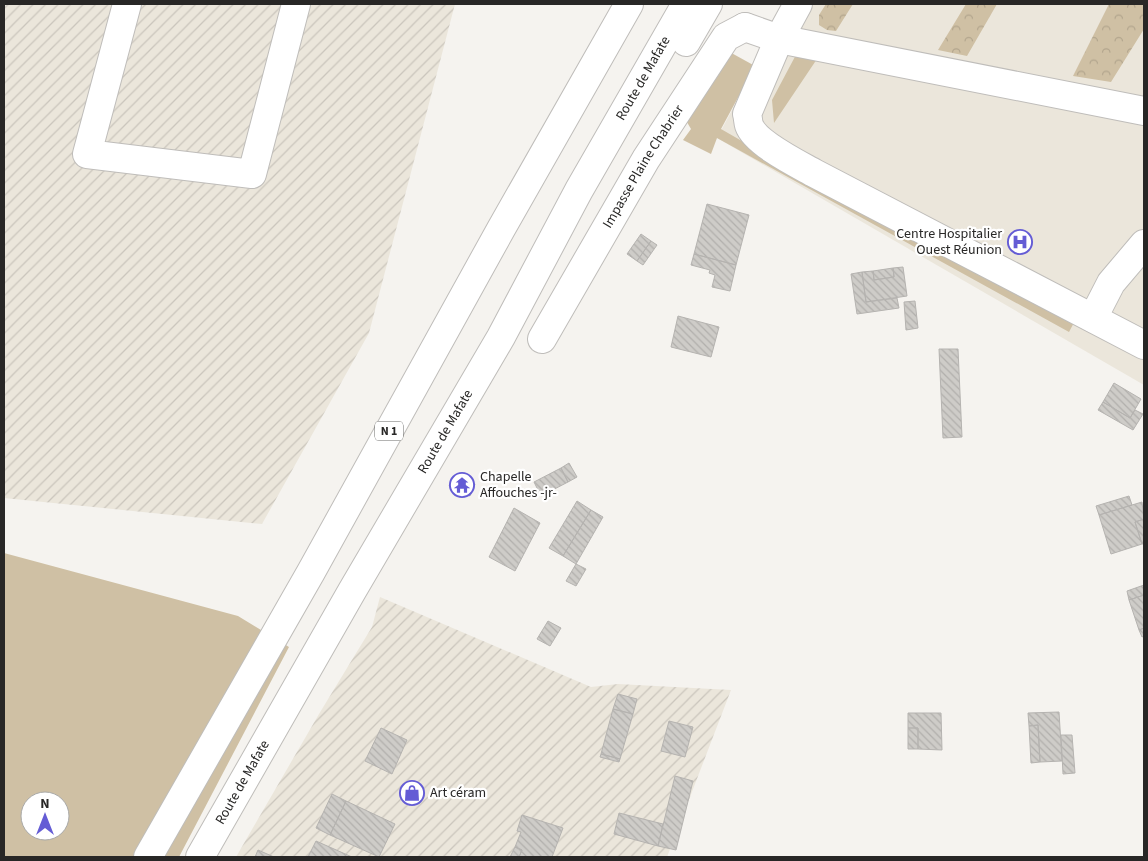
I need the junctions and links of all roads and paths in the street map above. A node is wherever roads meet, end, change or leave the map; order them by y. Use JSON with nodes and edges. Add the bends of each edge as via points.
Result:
{"nodes":[{"id":1,"x":128,"y":4,"type":"edge"},
{"id":2,"x":296,"y":4,"type":"edge"},
{"id":3,"x":629,"y":4,"type":"edge"},
{"id":4,"x":686,"y":4,"type":"edge"},
{"id":5,"x":709,"y":4,"type":"edge"},
{"id":6,"x":798,"y":4,"type":"edge"},
{"id":7,"x":747,"y":15,"type":"edge"},
{"id":8,"x":779,"y":39,"type":"junction"},
{"id":9,"x":1144,"y":112,"type":"edge"},
{"id":10,"x":1144,"y":244,"type":"edge"},
{"id":11,"x":1093,"y":318,"type":"junction"},
{"id":12,"x":501,"y":337,"type":"junction"},
{"id":13,"x":542,"y":339,"type":"dead end"},
{"id":14,"x":1142,"y":339,"type":"edge"},
{"id":15,"x":148,"y":857,"type":"edge"},
{"id":16,"x":200,"y":857,"type":"edge"}],
"edges":[{"from":1,"to":2,"type":"main road","via":[[87,154],[252,174]]},
{"from":3,"to":15,"type":"main road","number":"N 1"},
{"from":4,"to":12,"type":"main road","name":"Route de Mafate","via":[[579,190]]},
{"from":5,"to":12,"type":"main road","via":[[598,192]]},
{"from":6,"to":8,"type":"main road"},
{"from":7,"to":8,"type":"main road"},
{"from":7,"to":13,"type":"main road","name":"Impasse Plaine Chabrier","via":[[726,37],[646,159]]},
{"from":8,"to":9,"type":"main road"},
{"from":8,"to":11,"type":"main road","via":[[747,114],[749,126],[756,136],[814,173]]},
{"from":10,"to":11,"type":"main road","via":[[1111,283]]},
{"from":11,"to":14,"type":"main road"},
{"from":12,"to":16,"type":"main road","name":"Route de Mafate"}]}
